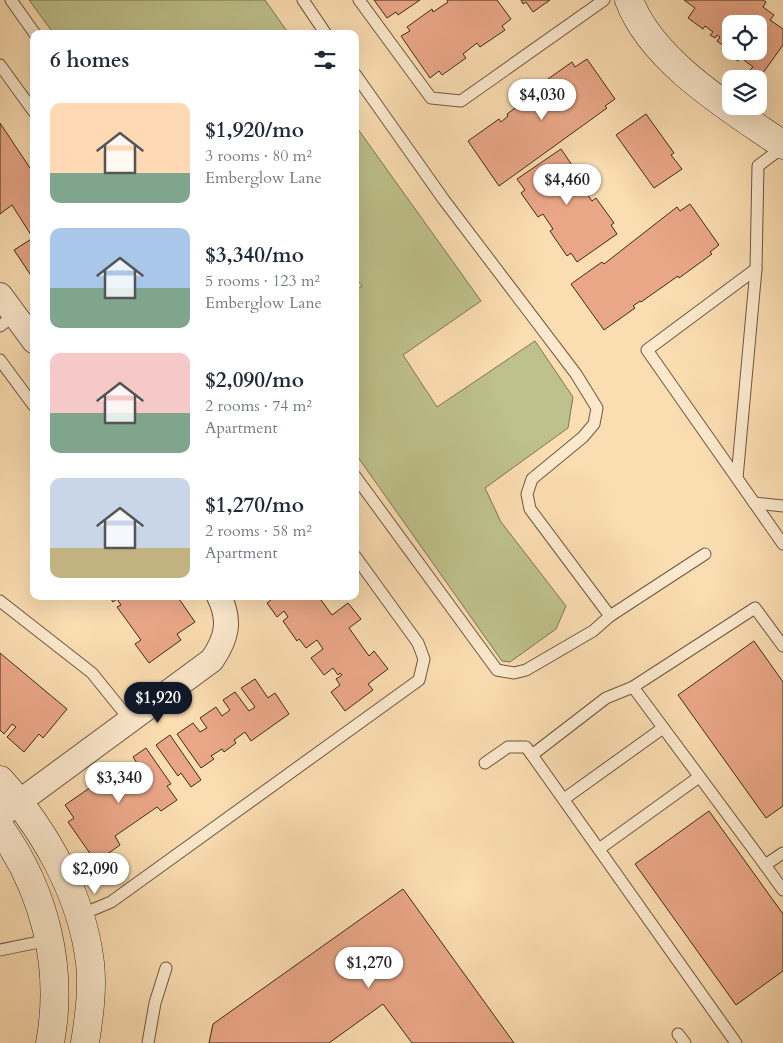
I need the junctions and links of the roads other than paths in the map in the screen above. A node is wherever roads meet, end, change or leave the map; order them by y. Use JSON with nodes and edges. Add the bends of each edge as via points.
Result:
{"nodes":[{"id":1,"x":11,"y":0,"type":"edge"},
{"id":2,"x":302,"y":0,"type":"edge"},
{"id":3,"x":359,"y":0,"type":"edge"},
{"id":4,"x":604,"y":0,"type":"edge"},
{"id":5,"x":629,"y":0,"type":"edge"},
{"id":6,"x":32,"y":30,"type":"edge"},
{"id":7,"x":323,"y":30,"type":"edge"},
{"id":8,"x":0,"y":65,"type":"edge"},
{"id":9,"x":359,"y":80,"type":"edge"},
{"id":10,"x":30,"y":106,"type":"edge"},
{"id":11,"x":783,"y":146,"type":"edge"},
{"id":12,"x":756,"y":269,"type":"junction"},
{"id":13,"x":0,"y":295,"type":"edge"},
{"id":14,"x":7,"y":321,"type":"edge"},
{"id":15,"x":30,"y":339,"type":"edge"},
{"id":16,"x":0,"y":360,"type":"edge"},
{"id":17,"x":30,"y":401,"type":"edge"},
{"id":18,"x":737,"y":478,"type":"junction"},
{"id":19,"x":359,"y":481,"type":"edge"},
{"id":20,"x":754,"y":503,"type":"junction"},
{"id":21,"x":783,"y":506,"type":"edge"},
{"id":22,"x":783,"y":544,"type":"edge"},
{"id":23,"x":705,"y":554,"type":"dead end"},
{"id":24,"x":359,"y":562,"type":"edge"},
{"id":25,"x":220,"y":600,"type":"edge"},
{"id":26,"x":0,"y":601,"type":"edge"},
{"id":27,"x":610,"y":616,"type":"junction"},
{"id":28,"x":783,"y":646,"type":"edge"},
{"id":29,"x":633,"y":687,"type":"junction"},
{"id":30,"x":130,"y":720,"type":"junction"},
{"id":31,"x":663,"y":728,"type":"junction"},
{"id":32,"x":532,"y":755,"type":"junction"},
{"id":33,"x":485,"y":763,"type":"dead end"},
{"id":34,"x":699,"y":777,"type":"junction"},
{"id":35,"x":0,"y":780,"type":"edge"},
{"id":36,"x":564,"y":799,"type":"junction"},
{"id":37,"x":10,"y":808,"type":"edge"},
{"id":38,"x":0,"y":828,"type":"edge"},
{"id":39,"x":599,"y":850,"type":"junction"},
{"id":40,"x":783,"y":853,"type":"edge"},
{"id":41,"x":765,"y":865,"type":"junction"},
{"id":42,"x":783,"y":890,"type":"edge"},
{"id":43,"x":80,"y":915,"type":"junction"},
{"id":44,"x":49,"y":940,"type":"junction"},
{"id":45,"x":0,"y":950,"type":"edge"},
{"id":46,"x":166,"y":968,"type":"dead end"},
{"id":47,"x":50,"y":1043,"type":"edge"},
{"id":48,"x":85,"y":1043,"type":"edge"},
{"id":49,"x":148,"y":1043,"type":"edge"},
{"id":50,"x":736,"y":1043,"type":"edge"}],
"edges":[{"from":1,"to":6,"type":"lane"},
{"from":2,"to":7,"type":"lane"},
{"from":3,"to":4,"type":"lane","via":[[431,98],[462,101]]},
{"from":5,"to":11,"type":"street","via":[[658,45],[700,87]]},
{"from":8,"to":10,"type":"lane"},
{"from":9,"to":27,"type":"lane","via":[[598,408],[594,424],[532,479],[527,494],[530,509]]},
{"from":11,"to":12,"type":"lane","via":[[758,166]]},
{"from":12,"to":18,"type":"lane"},
{"from":12,"to":18,"type":"lane","via":[[647,350]]},
{"from":13,"to":14,"type":"street"},
{"from":14,"to":15,"type":"street"},
{"from":16,"to":17,"type":"lane"},
{"from":18,"to":20,"type":"lane"},
{"from":19,"to":27,"type":"lane","via":[[497,670],[514,673],[526,670],[593,631]]},
{"from":20,"to":21,"type":"lane"},
{"from":20,"to":22,"type":"lane"},
{"from":23,"to":27,"type":"lane"},
{"from":24,"to":43,"type":"lane","via":[[418,643],[424,659],[419,680],[111,902]]},
{"from":25,"to":30,"type":"street","via":[[227,618],[222,644],[212,660]]},
{"from":26,"to":30,"type":"lane","via":[[92,672]]},
{"from":28,"to":29,"type":"lane","via":[[755,608]]},
{"from":29,"to":31,"type":"lane"},
{"from":29,"to":32,"type":"lane","via":[[606,698]]},
{"from":30,"to":37,"type":"street"},
{"from":31,"to":34,"type":"lane"},
{"from":31,"to":36,"type":"lane"},
{"from":32,"to":33,"type":"lane","via":[[526,747],[508,747]]},
{"from":32,"to":36,"type":"lane"},
{"from":34,"to":39,"type":"lane"},
{"from":34,"to":41,"type":"lane"},
{"from":35,"to":37,"type":"street"},
{"from":36,"to":39,"type":"lane"},
{"from":37,"to":43,"type":"street","via":[[37,824]]},
{"from":38,"to":44,"type":"street","via":[[16,850],[31,881]]},
{"from":39,"to":50,"type":"lane"},
{"from":40,"to":41,"type":"lane"},
{"from":41,"to":42,"type":"lane"},
{"from":43,"to":48,"type":"street","via":[[90,963]]},
{"from":44,"to":45,"type":"lane"},
{"from":44,"to":47,"type":"street","via":[[56,1000]]},
{"from":46,"to":49,"type":"lane","via":[[155,1003]]}]}
